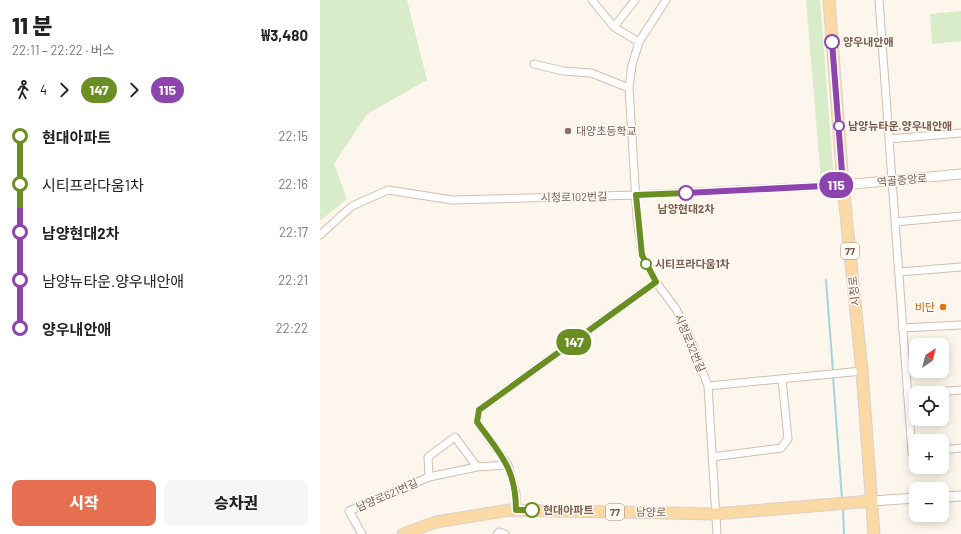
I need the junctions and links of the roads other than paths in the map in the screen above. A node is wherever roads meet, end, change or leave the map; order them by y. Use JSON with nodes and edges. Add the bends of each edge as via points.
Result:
{"nodes":[{"id":1,"x":592,"y":0,"type":"edge"},
{"id":2,"x":635,"y":0,"type":"edge"},
{"id":3,"x":666,"y":0,"type":"edge"},
{"id":4,"x":829,"y":0,"type":"edge"},
{"id":5,"x":879,"y":0,"type":"edge"},
{"id":6,"x":614,"y":27,"type":"junction"},
{"id":7,"x":639,"y":42,"type":"junction"},
{"id":8,"x":534,"y":64,"type":"dead end"},
{"id":9,"x":629,"y":88,"type":"junction"},
{"id":10,"x":961,"y":133,"type":"edge"},
{"id":11,"x":889,"y":140,"type":"junction"},
{"id":12,"x":961,"y":174,"type":"edge"},
{"id":13,"x":891,"y":181,"type":"junction"},
{"id":14,"x":843,"y":185,"type":"junction"},
{"id":15,"x":636,"y":195,"type":"junction"},
{"id":16,"x":961,"y":216,"type":"edge"},
{"id":17,"x":894,"y":222,"type":"junction"},
{"id":18,"x":320,"y":236,"type":"edge"},
{"id":19,"x":961,"y":267,"type":"edge"},
{"id":20,"x":899,"y":272,"type":"junction"},
{"id":21,"x":656,"y":282,"type":"junction"},
{"id":22,"x":961,"y":325,"type":"edge"},
{"id":23,"x":902,"y":328,"type":"junction"},
{"id":24,"x":862,"y":371,"type":"junction"},
{"id":25,"x":782,"y":379,"type":"junction"},
{"id":26,"x":708,"y":386,"type":"junction"},
{"id":27,"x":961,"y":390,"type":"edge"},
{"id":28,"x":949,"y":391,"type":"edge"},
{"id":29,"x":907,"y":394,"type":"joint"},
{"id":30,"x":910,"y":434,"type":"edge"},
{"id":31,"x":961,"y":448,"type":"edge"},
{"id":32,"x":949,"y":449,"type":"edge"},
{"id":33,"x":712,"y":457,"type":"junction"},
{"id":34,"x":508,"y":465,"type":"junction"},
{"id":35,"x":476,"y":467,"type":"junction"},
{"id":36,"x":429,"y":477,"type":"junction"},
{"id":37,"x":961,"y":496,"type":"edge"},
{"id":38,"x":949,"y":497,"type":"edge"},
{"id":39,"x":909,"y":498,"type":"edge"},
{"id":40,"x":872,"y":501,"type":"junction"},
{"id":41,"x":516,"y":510,"type":"junction"},
{"id":42,"x":715,"y":514,"type":"junction"},
{"id":43,"x":362,"y":534,"type":"edge"},
{"id":44,"x":403,"y":534,"type":"edge"},
{"id":45,"x":498,"y":534,"type":"edge"},
{"id":46,"x":505,"y":534,"type":"edge"},
{"id":47,"x":717,"y":534,"type":"edge"},
{"id":48,"x":874,"y":534,"type":"edge"}],
"edges":[{"from":1,"to":6,"type":"street"},
{"from":2,"to":6,"type":"street"},
{"from":3,"to":7,"type":"street","name":"시청로32번길"},
{"from":4,"to":14,"type":"main road","name":"시청로","number":"77"},
{"from":5,"to":11,"type":"street"},
{"from":6,"to":7,"type":"street"},
{"from":7,"to":9,"type":"street","name":"시청로32번길"},
{"from":8,"to":9,"type":"street","via":[[563,71],[590,72]]},
{"from":9,"to":15,"type":"street","name":"시청로32번길"},
{"from":10,"to":11,"type":"street"},
{"from":11,"to":13,"type":"street"},
{"from":12,"to":13,"type":"street","name":"역골중앙로"},
{"from":13,"to":14,"type":"street","name":"역골중앙로"},
{"from":13,"to":17,"type":"street"},
{"from":14,"to":15,"type":"street","name":"시청로102번길"},
{"from":14,"to":24,"type":"main road","name":"시청로","number":"77"},
{"from":15,"to":18,"type":"street","name":"시청로102번길","via":[[452,200],[388,190],[352,206]]},
{"from":15,"to":21,"type":"street","name":"시청로32번길","via":[[642,255]]},
{"from":16,"to":17,"type":"street"},
{"from":17,"to":20,"type":"street"},
{"from":19,"to":20,"type":"street"},
{"from":20,"to":23,"type":"street"},
{"from":21,"to":26,"type":"street","name":"시청로32번길","via":[[676,309]]},
{"from":21,"to":34,"type":"street","via":[[479,410],[477,422]]},
{"from":22,"to":23,"type":"street"},
{"from":23,"to":29,"type":"street"},
{"from":24,"to":25,"type":"street"},
{"from":24,"to":40,"type":"main road","name":"시청로","number":"77"},
{"from":25,"to":26,"type":"street"},
{"from":25,"to":33,"type":"street","via":[[788,439],[781,448]]},
{"from":26,"to":33,"type":"street","name":"시청로32번길"},
{"from":27,"to":28,"type":"street"},
{"from":29,"to":30,"type":"street"},
{"from":31,"to":32,"type":"street"},
{"from":33,"to":42,"type":"street","name":"시청로32번길"},
{"from":34,"to":35,"type":"street"},
{"from":34,"to":41,"type":"street","via":[[516,493]]},
{"from":35,"to":36,"type":"street"},
{"from":35,"to":36,"type":"street","name":"남양로621번길","via":[[455,436],[428,457]]},
{"from":36,"to":43,"type":"street","name":"남양로621번길","via":[[348,511]]},
{"from":37,"to":38,"type":"street"},
{"from":39,"to":40,"type":"street"},
{"from":40,"to":42,"type":"main road","name":"남양로","number":"77"},
{"from":40,"to":48,"type":"main road","name":"시청로"},
{"from":41,"to":42,"type":"main road","name":"남양로","number":"77"},
{"from":41,"to":44,"type":"main road","name":"남양로","number":"77","via":[[436,522]]},
{"from":42,"to":47,"type":"street","name":"시청로32번길"},
{"from":45,"to":46,"type":"street"}]}
